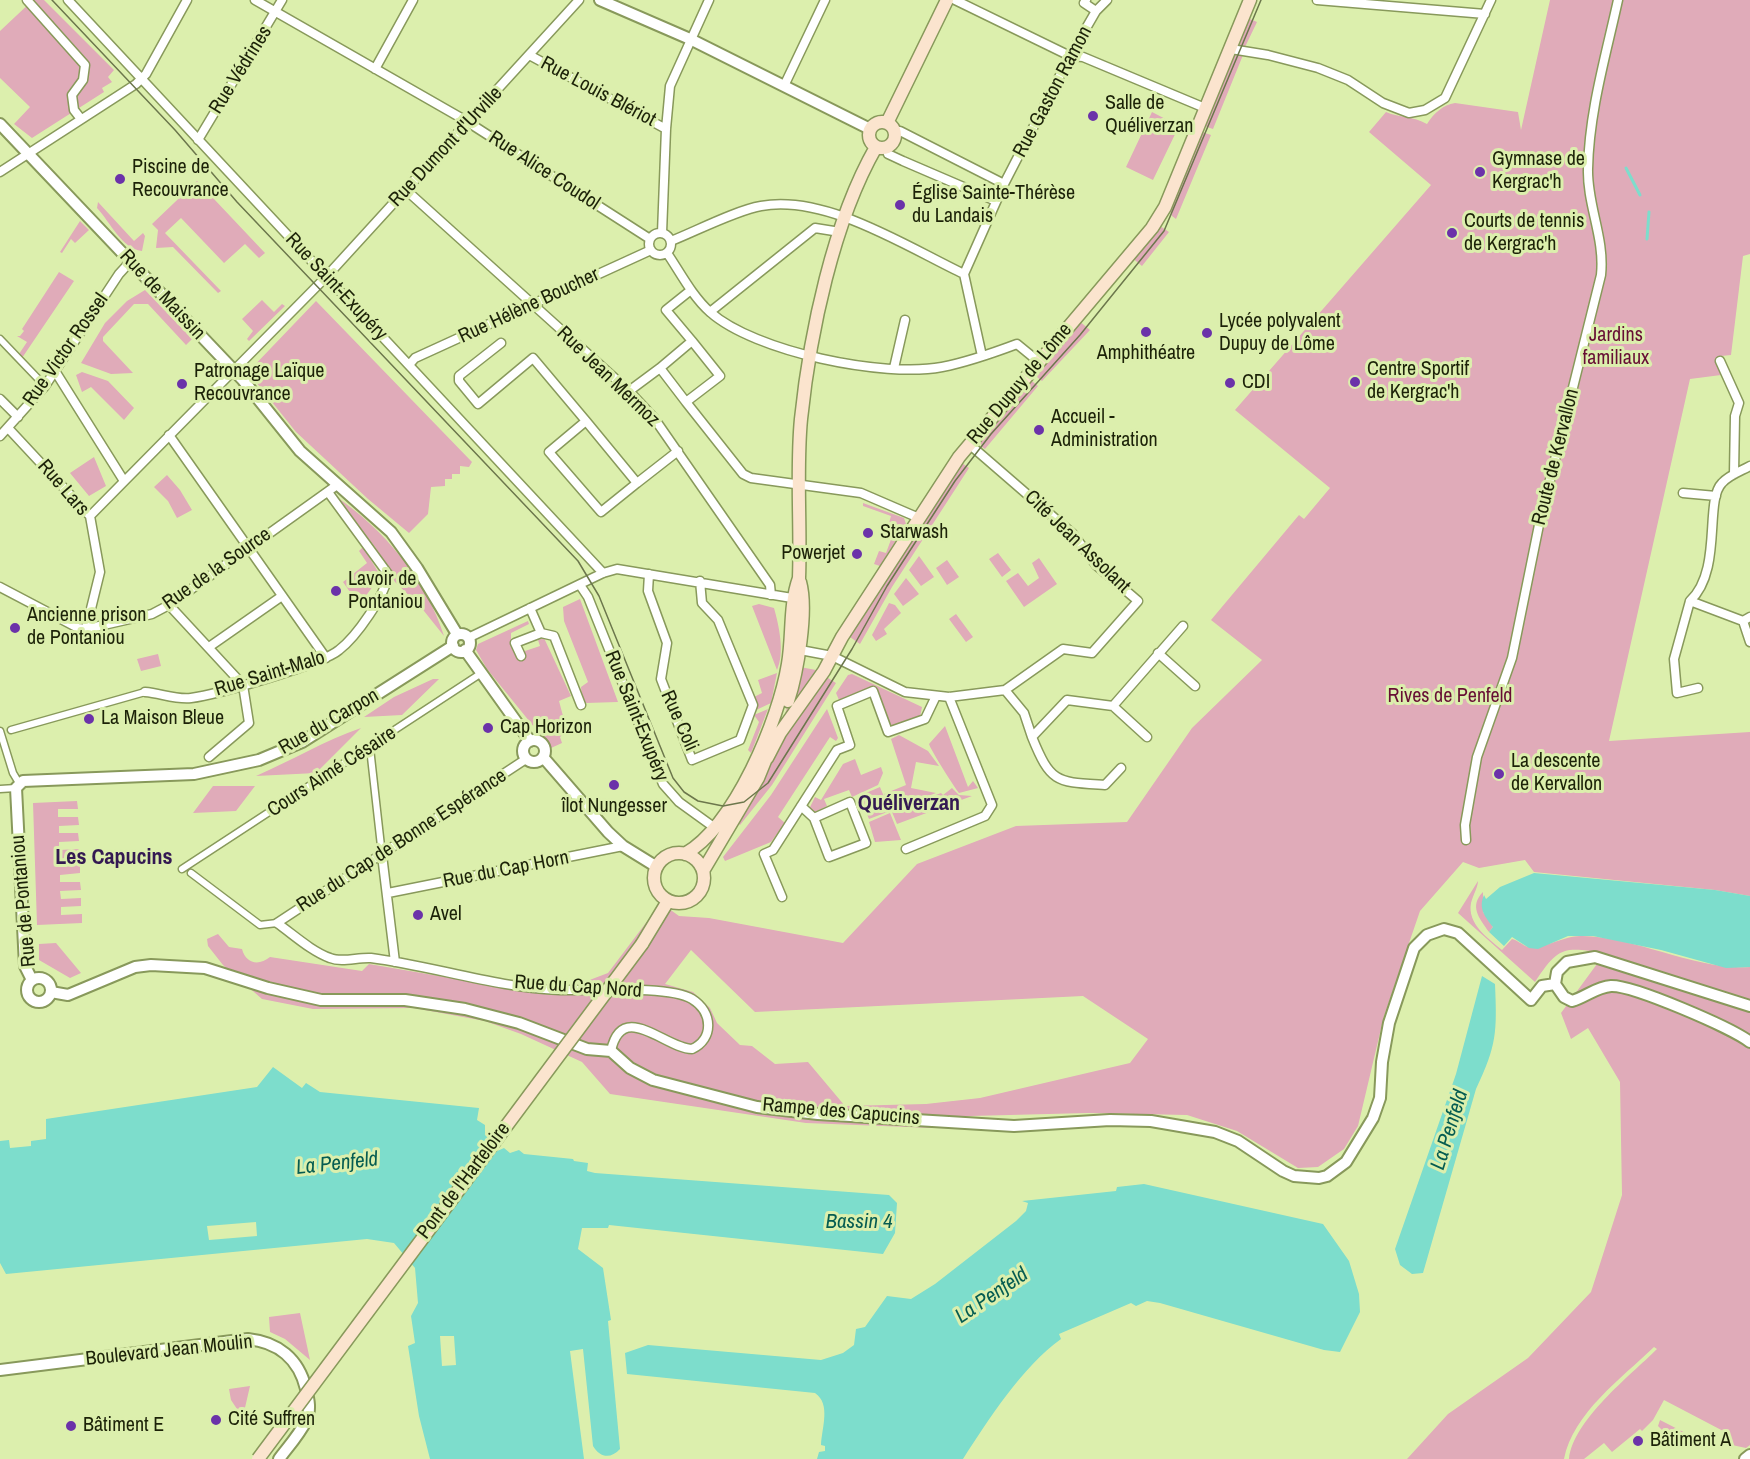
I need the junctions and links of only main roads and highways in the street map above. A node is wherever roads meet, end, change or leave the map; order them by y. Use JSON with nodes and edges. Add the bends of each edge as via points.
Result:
{"nodes":[{"id":1,"x":947,"y":0,"type":"edge"},
{"id":2,"x":1250,"y":0,"type":"edge"},
{"id":3,"x":891,"y":127,"type":"junction"},
{"id":4,"x":881,"y":147,"type":"junction"},
{"id":5,"x":799,"y":578,"type":"junction"},
{"id":6,"x":794,"y":649,"type":"junction"},
{"id":7,"x":767,"y":758,"type":"junction"},
{"id":8,"x":686,"y":854,"type":"junction"},
{"id":9,"x":703,"y":871,"type":"junction"},
{"id":10,"x":668,"y":901,"type":"junction"},
{"id":11,"x":258,"y":1459,"type":"edge"}],
"edges":[{"from":1,"to":3,"type":"main road"},
{"from":2,"to":7,"type":"main road","name":"Rue Dupuy de Lôme","via":[[1165,207],[1152,228],[969,444]]},
{"from":3,"to":4,"type":"main road","via":[[895,139]]},
{"from":3,"to":4,"type":"main road","via":[[877,123],[870,129],[870,139]]},
{"from":4,"to":5,"type":"main road","via":[[845,217],[810,357],[801,420]]},
{"from":5,"to":6,"type":"main road","via":[[801,598]]},
{"from":5,"to":6,"type":"main road","via":[[792,598]]},
{"from":6,"to":7,"type":"main road","via":[[793,684]]},
{"from":6,"to":8,"type":"main road","via":[[770,730],[749,774],[716,828]]},
{"from":7,"to":9,"type":"main road"},
{"from":8,"to":9,"type":"main road","via":[[697,860]]},
{"from":8,"to":10,"type":"main road","via":[[669,855],[657,867],[655,887]]},
{"from":9,"to":10,"type":"main road","via":[[702,887],[694,898],[684,903]]},
{"from":10,"to":11,"type":"main road","name":"Pont de l'Harteloire","bridge":true,"via":[[642,944]]}]}
